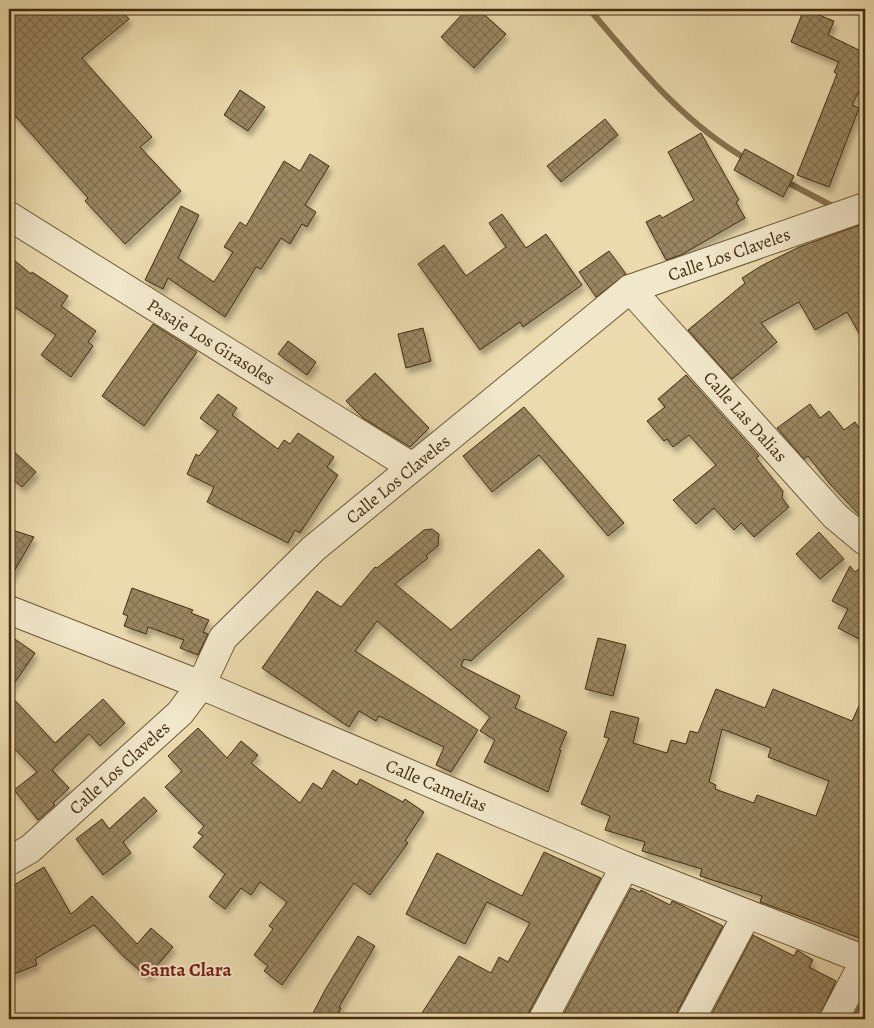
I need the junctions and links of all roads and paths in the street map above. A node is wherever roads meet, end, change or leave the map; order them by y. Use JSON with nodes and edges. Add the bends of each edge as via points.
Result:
{"nodes":[{"id":1,"x":865,"y":207,"type":"edge"},
{"id":2,"x":9,"y":216,"type":"edge"},
{"id":3,"x":630,"y":289,"type":"junction"},
{"id":4,"x":412,"y":467,"type":"junction"},
{"id":5,"x":865,"y":541,"type":"edge"},
{"id":6,"x":9,"y":610,"type":"edge"},
{"id":7,"x":201,"y":685,"type":"junction"},
{"id":8,"x":9,"y":861,"type":"edge"},
{"id":9,"x":624,"y":866,"type":"junction"},
{"id":10,"x":747,"y":914,"type":"junction"},
{"id":11,"x":865,"y":960,"type":"edge"},
{"id":12,"x":543,"y":1019,"type":"edge"},
{"id":13,"x":691,"y":1019,"type":"edge"},
{"id":14,"x":834,"y":1019,"type":"edge"}],
"edges":[{"from":1,"to":3,"type":"street","name":"Calle Los Claveles"},
{"from":2,"to":4,"type":"street","name":"Pasaje Los Girasoles"},
{"from":3,"to":4,"type":"street","name":"Calle Los Claveles"},
{"from":3,"to":5,"type":"street","name":"Calle Las Dalias","via":[[835,516]]},
{"from":4,"to":7,"type":"street","name":"Calle Los Claveles","via":[[312,549],[223,638]]},
{"from":6,"to":7,"type":"street","name":"Calle Camelias"},
{"from":7,"to":8,"type":"street","name":"Calle Los Claveles","via":[[180,713],[30,849]]},
{"from":7,"to":9,"type":"street","name":"Calle Camelias"},
{"from":9,"to":10,"type":"street","name":"Calle Camelias"},
{"from":9,"to":12,"type":"street"},
{"from":10,"to":11,"type":"street","name":"Calle Camelias"},
{"from":10,"to":13,"type":"street"},
{"from":11,"to":14,"type":"street"}]}
